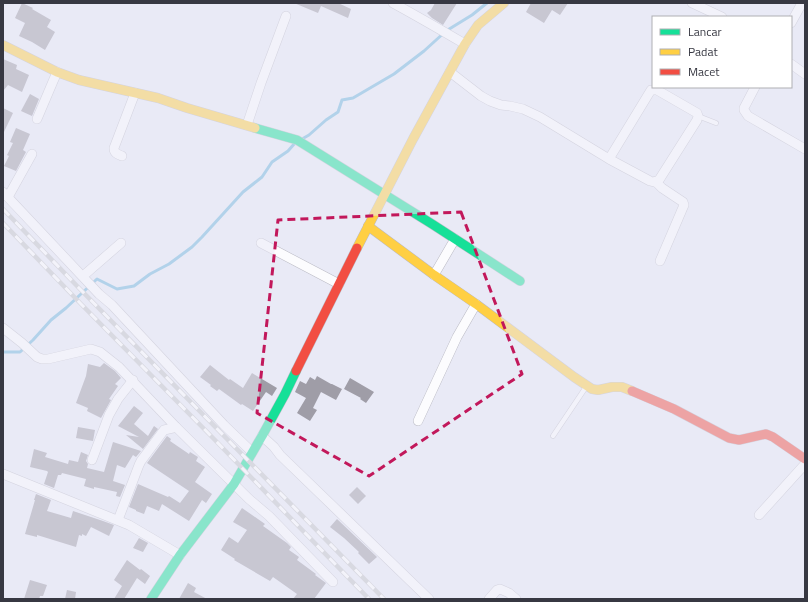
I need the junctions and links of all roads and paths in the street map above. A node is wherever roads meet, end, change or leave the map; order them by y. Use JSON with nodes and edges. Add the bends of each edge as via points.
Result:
{"nodes":[{"id":1,"x":393,"y":3,"type":"edge"},
{"id":2,"x":504,"y":3,"type":"edge"},
{"id":3,"x":692,"y":3,"type":"edge"},
{"id":4,"x":802,"y":3,"type":"edge"},
{"id":5,"x":286,"y":16,"type":"dead end"},
{"id":6,"x":720,"y":16,"type":"edge"},
{"id":7,"x":792,"y":21,"type":"edge"},
{"id":8,"x":465,"y":44,"type":"junction"},
{"id":9,"x":3,"y":45,"type":"edge"},
{"id":10,"x":792,"y":65,"type":"edge"},
{"id":11,"x":57,"y":72,"type":"junction"},
{"id":12,"x":450,"y":72,"type":"junction"},
{"id":13,"x":805,"y":74,"type":"edge"},
{"id":14,"x":754,"y":88,"type":"edge"},
{"id":15,"x":135,"y":93,"type":"junction"},
{"id":16,"x":698,"y":116,"type":"junction"},
{"id":17,"x":37,"y":119,"type":"dead end"},
{"id":18,"x":716,"y":123,"type":"dead end"},
{"id":19,"x":247,"y":125,"type":"junction"},
{"id":20,"x":805,"y":148,"type":"edge"},
{"id":21,"x":32,"y":154,"type":"dead end"},
{"id":22,"x":122,"y":156,"type":"dead end"},
{"id":23,"x":610,"y":159,"type":"junction"},
{"id":24,"x":656,"y":182,"type":"junction"},
{"id":25,"x":6,"y":194,"type":"edge"},
{"id":26,"x":384,"y":195,"type":"junction"},
{"id":27,"x":368,"y":226,"type":"junction"},
{"id":28,"x":455,"y":239,"type":"junction"},
{"id":29,"x":121,"y":243,"type":"dead end"},
{"id":30,"x":261,"y":243,"type":"dead end"},
{"id":31,"x":660,"y":261,"type":"dead end"},
{"id":32,"x":434,"y":275,"type":"junction"},
{"id":33,"x":84,"y":278,"type":"junction"},
{"id":34,"x":520,"y":281,"type":"dead end"},
{"id":35,"x":339,"y":284,"type":"junction"},
{"id":36,"x":476,"y":304,"type":"junction"},
{"id":37,"x":3,"y":328,"type":"edge"},
{"id":38,"x":133,"y":380,"type":"junction"},
{"id":39,"x":587,"y":386,"type":"junction"},
{"id":40,"x":418,"y":421,"type":"dead end"},
{"id":41,"x":176,"y":427,"type":"junction"},
{"id":42,"x":262,"y":436,"type":"junction"},
{"id":43,"x":553,"y":436,"type":"dead end"},
{"id":44,"x":252,"y":452,"type":"junction"},
{"id":45,"x":805,"y":459,"type":"edge"},
{"id":46,"x":92,"y":460,"type":"dead end"},
{"id":47,"x":805,"y":464,"type":"edge"},
{"id":48,"x":3,"y":474,"type":"edge"},
{"id":49,"x":234,"y":484,"type":"junction"},
{"id":50,"x":759,"y":515,"type":"dead end"},
{"id":51,"x":118,"y":520,"type":"junction"},
{"id":52,"x":180,"y":555,"type":"junction"},
{"id":53,"x":333,"y":582,"type":"dead end"},
{"id":54,"x":151,"y":599,"type":"edge"},
{"id":55,"x":429,"y":599,"type":"edge"},
{"id":56,"x":489,"y":599,"type":"edge"},
{"id":57,"x":516,"y":599,"type":"edge"}],
"edges":[{"from":1,"to":8,"type":"street"},
{"from":2,"to":8,"type":"street","via":[[478,25]]},
{"from":3,"to":6,"type":"street"},
{"from":4,"to":7,"type":"street"},
{"from":5,"to":19,"type":"street"},
{"from":8,"to":12,"type":"street"},
{"from":9,"to":11,"type":"street"},
{"from":10,"to":13,"type":"street"},
{"from":11,"to":15,"type":"street","via":[[79,80]]},
{"from":11,"to":17,"type":"street"},
{"from":12,"to":23,"type":"street","via":[[490,102],[523,109],[540,117]]},
{"from":12,"to":26,"type":"street"},
{"from":14,"to":20,"type":"street","via":[[744,108],[748,116]]},
{"from":15,"to":19,"type":"street"},
{"from":15,"to":22,"type":"street","via":[[114,148],[116,153]]},
{"from":16,"to":18,"type":"lane"},
{"from":16,"to":23,"type":"street","via":[[657,90],[651,90]]},
{"from":16,"to":24,"type":"street"},
{"from":19,"to":26,"type":"street","via":[[297,140]]},
{"from":21,"to":25,"type":"street"},
{"from":23,"to":24,"type":"street"},
{"from":24,"to":31,"type":"street","via":[[684,205]]},
{"from":25,"to":33,"type":"street"},
{"from":26,"to":27,"type":"street"},
{"from":26,"to":28,"type":"street"},
{"from":27,"to":32,"type":"street"},
{"from":27,"to":35,"type":"street"},
{"from":28,"to":32,"type":"street"},
{"from":28,"to":34,"type":"street"},
{"from":29,"to":33,"type":"street"},
{"from":30,"to":35,"type":"street"},
{"from":32,"to":36,"type":"street"},
{"from":33,"to":44,"type":"street"},
{"from":35,"to":42,"type":"street"},
{"from":36,"to":39,"type":"street"},
{"from":36,"to":40,"type":"street","via":[[456,337]]},
{"from":37,"to":38,"type":"street","via":[[37,357],[48,359],[96,350]]},
{"from":38,"to":41,"type":"street"},
{"from":38,"to":46,"type":"street","via":[[109,415]]},
{"from":39,"to":43,"type":"lane"},
{"from":39,"to":45,"type":"street","via":[[598,390],[617,387],[627,389],[674,409],[729,438],[739,440],[766,434]]},
{"from":41,"to":49,"type":"street"},
{"from":41,"to":51,"type":"street","via":[[164,430],[141,461]]},
{"from":42,"to":44,"type":"street"},
{"from":42,"to":55,"type":"street"},
{"from":44,"to":49,"type":"street"},
{"from":47,"to":50,"type":"street"},
{"from":48,"to":51,"type":"street"},
{"from":49,"to":52,"type":"street"},
{"from":49,"to":53,"type":"street"},
{"from":51,"to":52,"type":"street"},
{"from":52,"to":54,"type":"street"},
{"from":56,"to":57,"type":"street","via":[[500,589]]}]}
